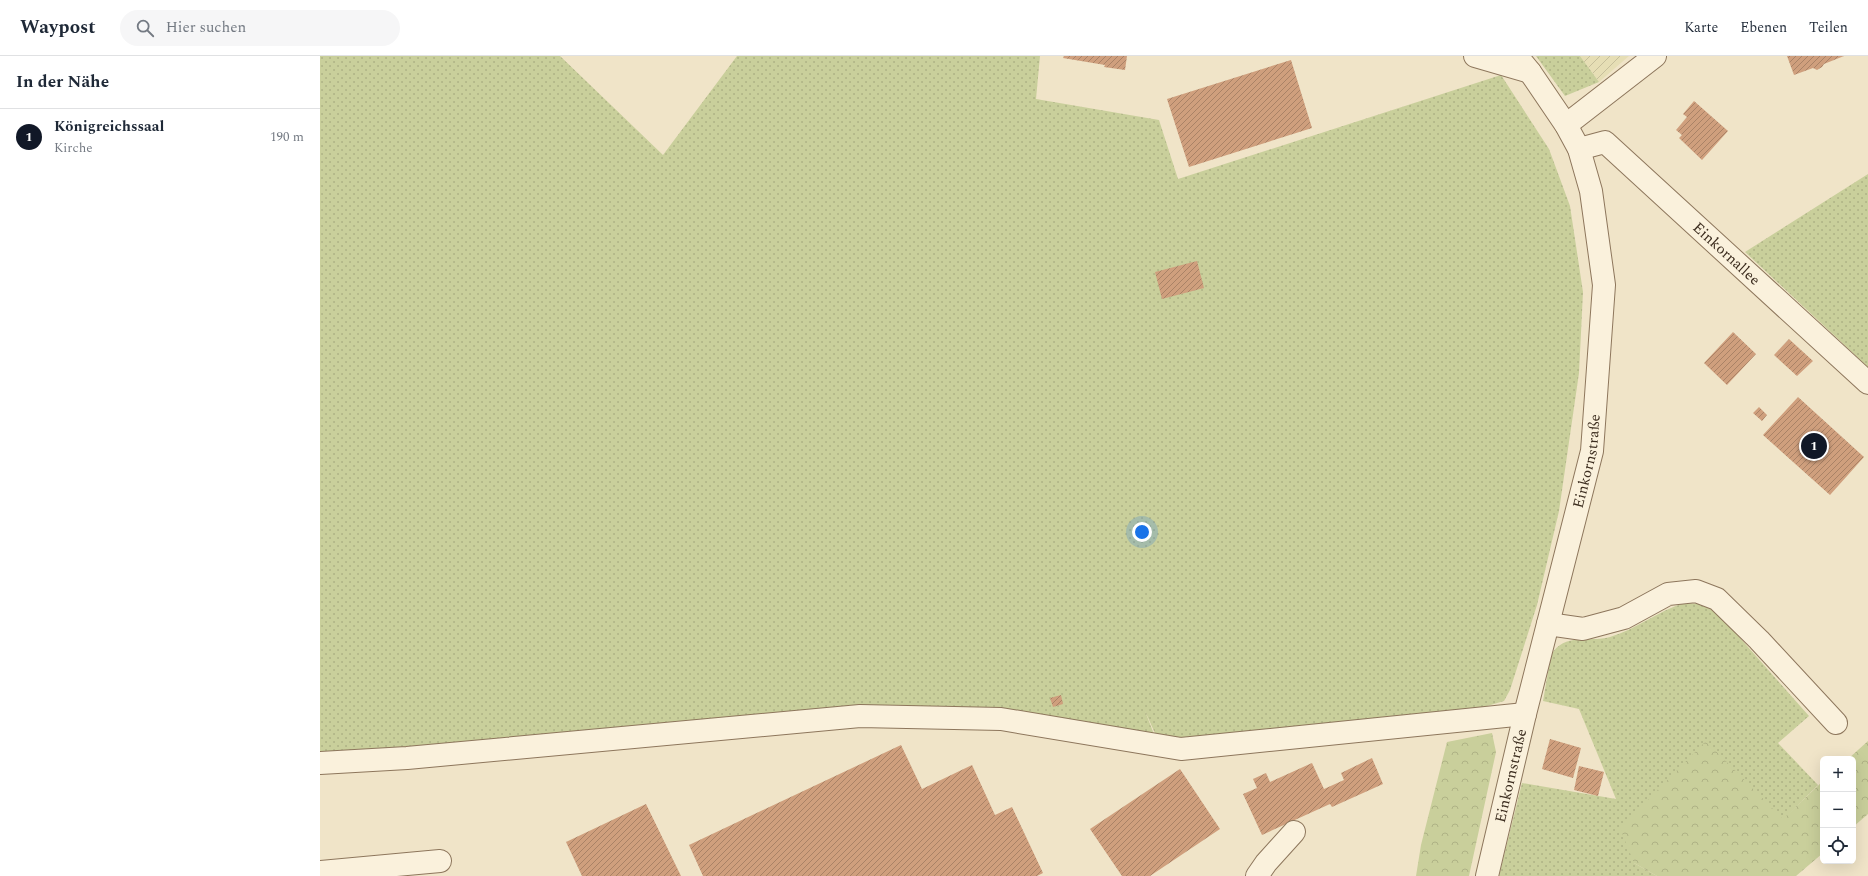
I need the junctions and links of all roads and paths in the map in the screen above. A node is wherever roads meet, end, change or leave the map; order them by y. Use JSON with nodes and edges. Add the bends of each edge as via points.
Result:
{"nodes":[{"id":1,"x":1475,"y":56,"type":"edge"},
{"id":2,"x":1655,"y":56,"type":"edge"},
{"id":3,"x":1524,"y":64,"type":"edge"},
{"id":4,"x":1566,"y":125,"type":"junction"},
{"id":5,"x":1579,"y":150,"type":"junction"},
{"id":6,"x":1868,"y":383,"type":"edge"},
{"id":7,"x":1548,"y":624,"type":"junction"},
{"id":8,"x":1525,"y":714,"type":"junction"},
{"id":9,"x":1836,"y":723,"type":"dead end"},
{"id":10,"x":320,"y":763,"type":"edge"},
{"id":11,"x":1294,"y":832,"type":"dead end"},
{"id":12,"x":440,"y":861,"type":"dead end"},
{"id":13,"x":320,"y":872,"type":"edge"},
{"id":14,"x":1257,"y":876,"type":"edge"},
{"id":15,"x":1487,"y":876,"type":"edge"}],
"edges":[{"from":1,"to":3,"type":"street"},
{"from":2,"to":4,"type":"street"},
{"from":3,"to":4,"type":"street","name":"Einkornstraße"},
{"from":4,"to":5,"type":"street","name":"Einkornstraße"},
{"from":5,"to":6,"type":"street","name":"Einkornallee","via":[[1606,142]]},
{"from":5,"to":7,"type":"street","name":"Einkornstraße","via":[[1592,191],[1604,286],[1592,450]]},
{"from":7,"to":8,"type":"street","name":"Einkornstraße"},
{"from":7,"to":9,"type":"street","via":[[1583,629],[1624,618],[1668,594],[1696,591],[1717,599]]},
{"from":8,"to":10,"type":"street","via":[[1181,749],[1001,719],[860,716],[407,758]]},
{"from":8,"to":15,"type":"street","name":"Einkornstraße"},
{"from":11,"to":14,"type":"street"},
{"from":12,"to":13,"type":"street"}]}
